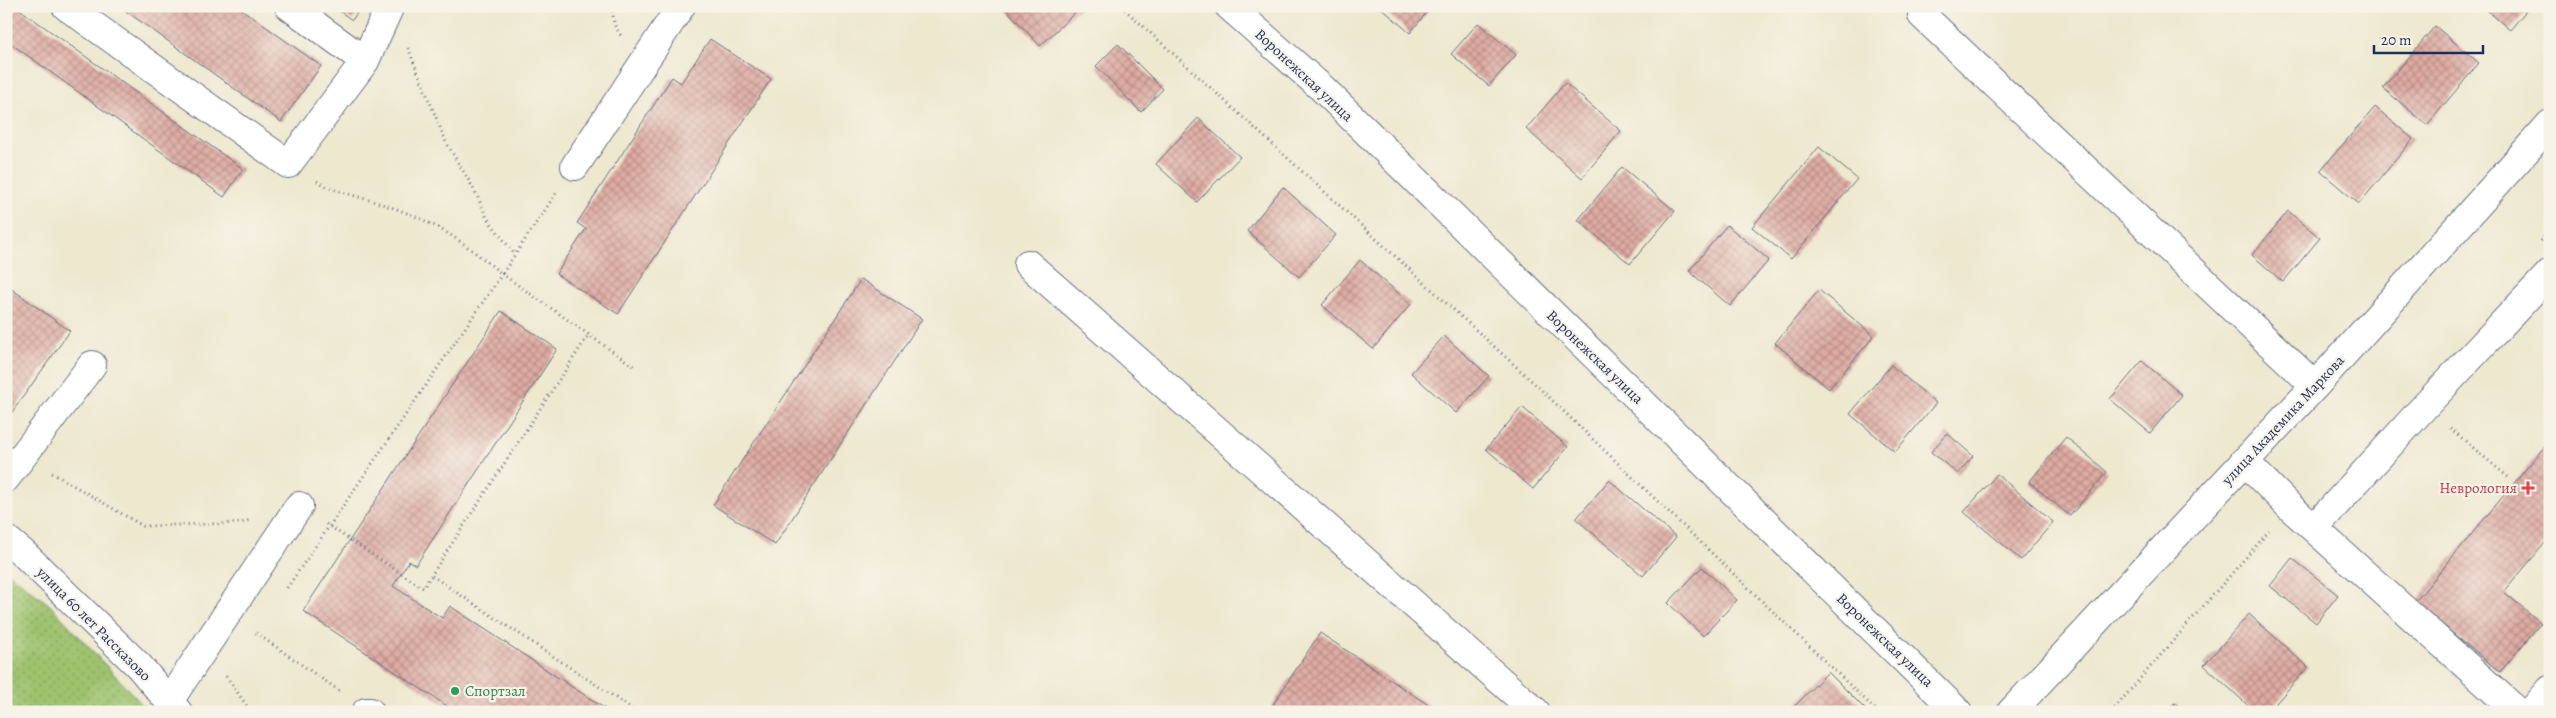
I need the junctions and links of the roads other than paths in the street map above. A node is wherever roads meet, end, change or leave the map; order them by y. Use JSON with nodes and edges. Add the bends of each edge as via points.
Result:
{"nodes":[{"id":1,"x":66,"y":6,"type":"edge"},
{"id":2,"x":289,"y":6,"type":"edge"},
{"id":3,"x":390,"y":6,"type":"edge"},
{"id":4,"x":681,"y":6,"type":"edge"},
{"id":5,"x":1229,"y":6,"type":"edge"},
{"id":6,"x":1922,"y":15,"type":"dead end"},
{"id":7,"x":365,"y":61,"type":"junction"},
{"id":8,"x":2546,"y":135,"type":"edge"},
{"id":9,"x":575,"y":166,"type":"road end"},
{"id":10,"x":1028,"y":264,"type":"dead end"},
{"id":11,"x":2550,"y":273,"type":"edge"},
{"id":12,"x":92,"y":365,"type":"dead end"},
{"id":13,"x":2316,"y":386,"type":"junction"},
{"id":14,"x":2244,"y":461,"type":"junction"},
{"id":15,"x":14,"y":467,"type":"edge"},
{"id":16,"x":298,"y":506,"type":"road end"},
{"id":17,"x":2314,"y":528,"type":"junction"},
{"id":18,"x":6,"y":539,"type":"edge"},
{"id":19,"x":2550,"y":690,"type":"edge"},
{"id":20,"x":173,"y":707,"type":"edge"},
{"id":21,"x":1536,"y":712,"type":"edge"},
{"id":22,"x":1958,"y":712,"type":"edge"},
{"id":23,"x":2011,"y":712,"type":"edge"},
{"id":24,"x":2518,"y":712,"type":"edge"},
{"id":25,"x":2530,"y":712,"type":"edge"}],
"edges":[{"from":1,"to":7,"type":"street","via":[[288,164]]},
{"from":2,"to":7,"type":"street"},
{"from":3,"to":7,"type":"street"},
{"from":4,"to":9,"type":"street"},
{"from":5,"to":22,"type":"street","name":"Воронежская улица","via":[[1323,89]]},
{"from":6,"to":13,"type":"street"},
{"from":8,"to":13,"type":"street","name":"улица Академика Маркова"},
{"from":10,"to":21,"type":"street"},
{"from":11,"to":17,"type":"street"},
{"from":12,"to":15,"type":"street"},
{"from":13,"to":14,"type":"street","name":"улица Академика Маркова"},
{"from":14,"to":17,"type":"street"},
{"from":14,"to":23,"type":"street","name":"улица Академика Маркова"},
{"from":16,"to":20,"type":"street"},
{"from":17,"to":24,"type":"street"},
{"from":18,"to":20,"type":"street","name":"улица 60 лет Рассказово","via":[[139,666]]},
{"from":19,"to":25,"type":"street"}]}
